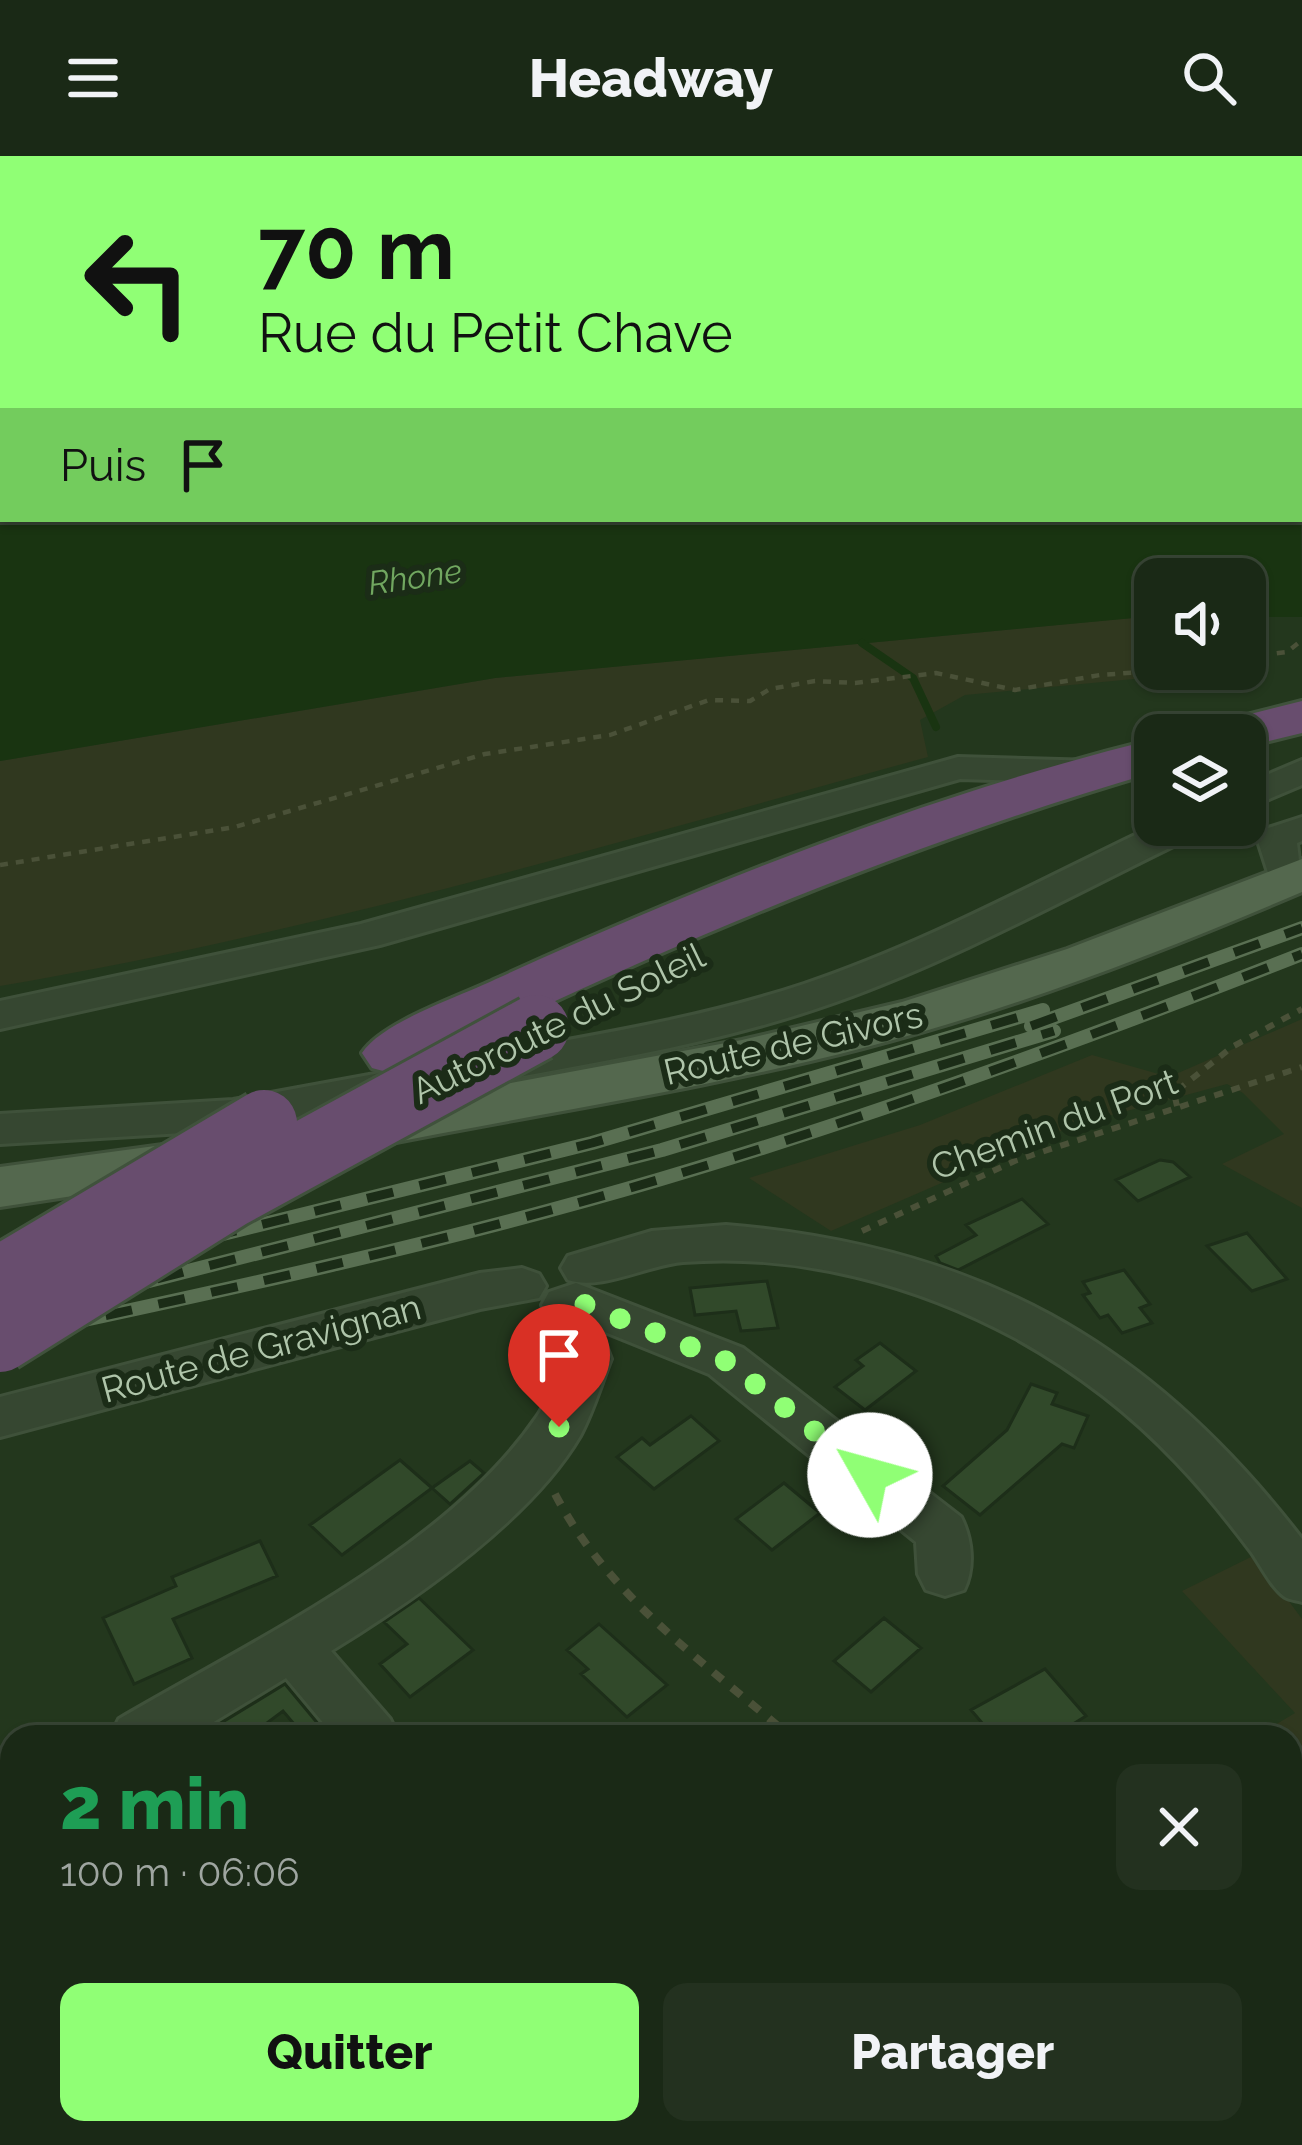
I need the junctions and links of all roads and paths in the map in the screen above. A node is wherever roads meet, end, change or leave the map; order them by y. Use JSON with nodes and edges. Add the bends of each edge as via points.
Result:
{"nodes":[{"id":1,"x":1302,"y":640,"type":"edge"},
{"id":2,"x":1266,"y":654,"type":"edge"},
{"id":3,"x":1134,"y":673,"type":"edge"},
{"id":4,"x":1302,"y":717,"type":"edge"},
{"id":5,"x":1266,"y":726,"type":"edge"},
{"id":6,"x":1302,"y":748,"type":"edge"},
{"id":7,"x":1266,"y":757,"type":"edge"},
{"id":8,"x":1134,"y":761,"type":"edge"},
{"id":9,"x":1302,"y":771,"type":"edge"},
{"id":10,"x":1095,"y":772,"type":"junction"},
{"id":11,"x":1266,"y":788,"type":"edge"},
{"id":12,"x":1134,"y":795,"type":"edge"},
{"id":13,"x":1302,"y":828,"type":"edge"},
{"id":14,"x":1143,"y":846,"type":"edge"},
{"id":15,"x":0,"y":865,"type":"edge"},
{"id":16,"x":1294,"y":877,"type":"edge"},
{"id":17,"x":1302,"y":1009,"type":"edge"},
{"id":18,"x":0,"y":1015,"type":"edge"},
{"id":19,"x":1302,"y":1066,"type":"edge"},
{"id":20,"x":1177,"y":1106,"type":"junction"},
{"id":21,"x":0,"y":1129,"type":"edge"},
{"id":22,"x":267,"y":1150,"type":"junction"},
{"id":23,"x":0,"y":1161,"type":"edge"},
{"id":24,"x":0,"y":1187,"type":"edge"},
{"id":25,"x":839,"y":1257,"type":"junction"},
{"id":26,"x":0,"y":1280,"type":"edge"},
{"id":27,"x":562,"y":1290,"type":"junction"},
{"id":28,"x":0,"y":1340,"type":"edge"},
{"id":29,"x":0,"y":1417,"type":"edge"},
{"id":30,"x":538,"y":1452,"type":"junction"},
{"id":31,"x":945,"y":1574,"type":"dead end"},
{"id":32,"x":1302,"y":1580,"type":"edge"},
{"id":33,"x":292,"y":1646,"type":"junction"},
{"id":34,"x":159,"y":1725,"type":"edge"},
{"id":35,"x":360,"y":1725,"type":"edge"},
{"id":36,"x":777,"y":1725,"type":"edge"}],
"edges":[{"from":1,"to":2,"type":"path"},
{"from":3,"to":15,"type":"path","via":[[1015,690],[936,674],[792,685],[750,701],[709,700],[610,735],[485,754],[235,827]]},
{"from":4,"to":5,"type":"highway"},
{"from":6,"to":7,"type":"highway"},
{"from":8,"to":10,"type":"highway","name":"Autoroute du Soleil"},
{"from":9,"to":11,"type":"street"},
{"from":10,"to":18,"type":"street","via":[[958,768],[366,936]]},
{"from":10,"to":26,"type":"highway","name":"Autoroute du Soleil","bridge":true,"via":[[755,890],[547,980],[219,1148]]},
{"from":12,"to":28,"type":"highway","name":"Autoroute du Soleil","bridge":true,"via":[[866,885],[536,1028],[269,1172]]},
{"from":13,"to":16,"type":"street","via":[[1276,838]]},
{"from":14,"to":21,"type":"street","via":[[948,940],[798,1000],[605,1047],[233,1115]]},
{"from":16,"to":22,"type":"main road","name":"Route de Givors","via":[[1061,969],[866,1030]]},
{"from":17,"to":20,"type":"path","via":[[1232,1047],[1174,1093]]},
{"from":19,"to":20,"type":"path","name":"Chemin du Port"},
{"from":20,"to":25,"type":"path","name":"Chemin du Port","via":[[996,1169],[851,1236]]},
{"from":22,"to":23,"type":"main road","name":"Route de Givors"},
{"from":22,"to":24,"type":"main road","name":"Route de Givors"},
{"from":25,"to":27,"type":"street","name":"Route de Gravignan","via":[[736,1240],[674,1241],[622,1251]]},
{"from":25,"to":32,"type":"street","name":"Route de Gravignan","via":[[976,1299],[1061,1342],[1152,1406],[1253,1512]]},
{"from":27,"to":29,"type":"street","name":"Route de Gravignan","via":[[480,1291]]},
{"from":27,"to":30,"type":"street","via":[[586,1359],[559,1427]]},
{"from":27,"to":31,"type":"street","via":[[726,1361],[942,1532]]},
{"from":30,"to":33,"type":"street","via":[[485,1512]]},
{"from":30,"to":36,"type":"path","via":[[566,1522],[599,1566]]},
{"from":33,"to":34,"type":"street"},
{"from":33,"to":35,"type":"street"}]}
